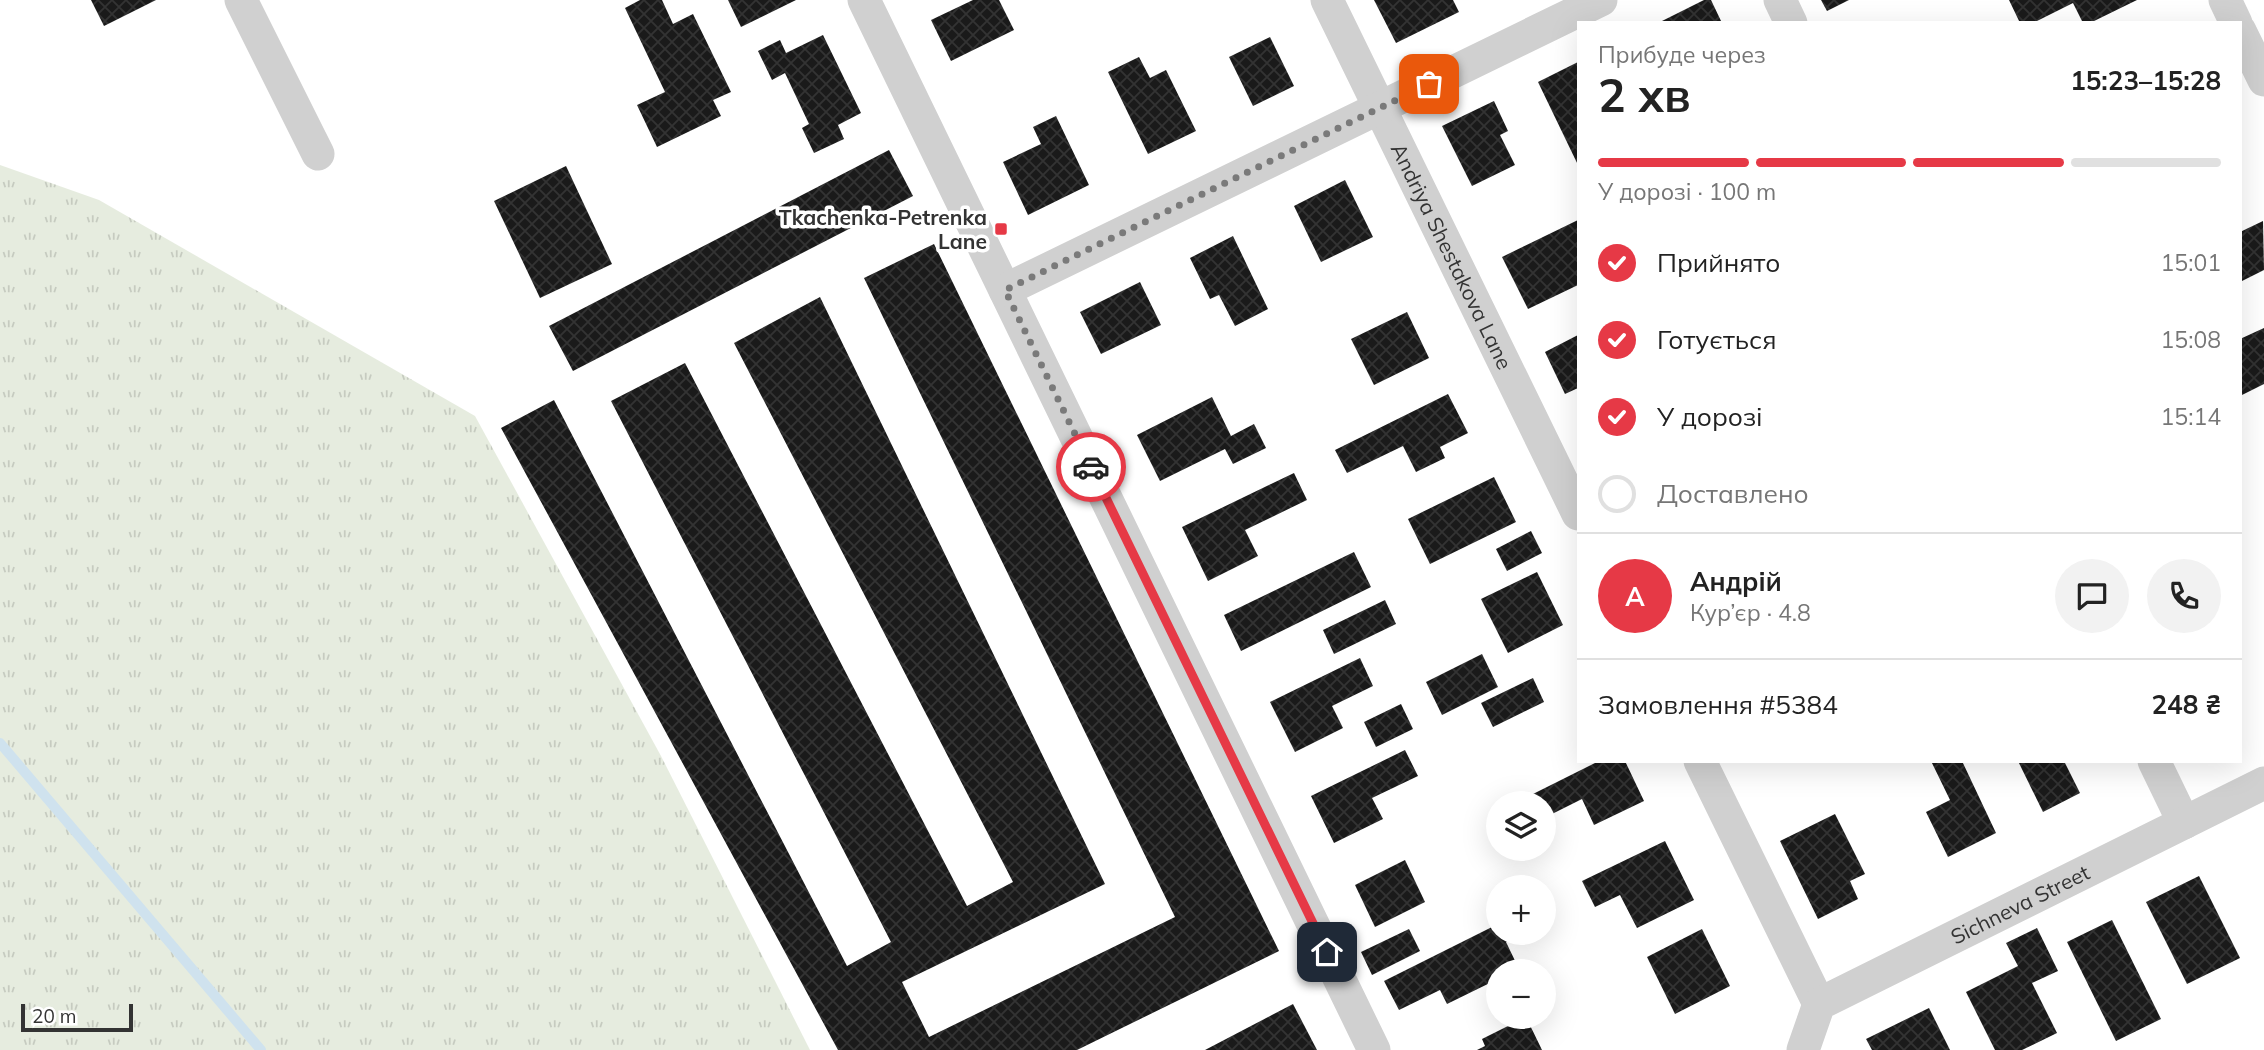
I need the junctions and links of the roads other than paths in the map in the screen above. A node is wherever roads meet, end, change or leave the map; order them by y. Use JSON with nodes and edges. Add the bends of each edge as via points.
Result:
{"nodes":[{"id":1,"x":242,"y":0,"type":"edge"},
{"id":2,"x":864,"y":0,"type":"edge"},
{"id":3,"x":1327,"y":0,"type":"edge"},
{"id":4,"x":1601,"y":0,"type":"edge"},
{"id":5,"x":1780,"y":0,"type":"edge"},
{"id":6,"x":2225,"y":0,"type":"edge"},
{"id":7,"x":1790,"y":21,"type":"edge"},
{"id":8,"x":2235,"y":21,"type":"edge"},
{"id":9,"x":2242,"y":35,"type":"edge"},
{"id":10,"x":2264,"y":80,"type":"edge"},
{"id":11,"x":1380,"y":108,"type":"junction"},
{"id":12,"x":318,"y":154,"type":"dead end"},
{"id":13,"x":1005,"y":290,"type":"junction"},
{"id":14,"x":1577,"y":512,"type":"edge"},
{"id":15,"x":1701,"y":763,"type":"edge"},
{"id":16,"x":2155,"y":763,"type":"edge"},
{"id":17,"x":2264,"y":783,"type":"edge"},
{"id":18,"x":2184,"y":823,"type":"junction"},
{"id":19,"x":1819,"y":1004,"type":"junction"},
{"id":20,"x":1374,"y":1050,"type":"edge"},
{"id":21,"x":1803,"y":1050,"type":"edge"}],
"edges":[{"from":1,"to":12,"type":"street"},
{"from":2,"to":13,"type":"street"},
{"from":3,"to":11,"type":"street","name":"Andriya Shestakova Lane"},
{"from":4,"to":11,"type":"street"},
{"from":5,"to":7,"type":"street"},
{"from":6,"to":8,"type":"street"},
{"from":9,"to":10,"type":"street"},
{"from":11,"to":13,"type":"street"},
{"from":11,"to":14,"type":"street","name":"Andriya Shestakova Lane"},
{"from":13,"to":20,"type":"street"},
{"from":15,"to":19,"type":"street"},
{"from":16,"to":18,"type":"street"},
{"from":17,"to":18,"type":"street","name":"Sichneva Street"},
{"from":18,"to":19,"type":"street","name":"Sichneva Street"},
{"from":19,"to":21,"type":"street"}]}
